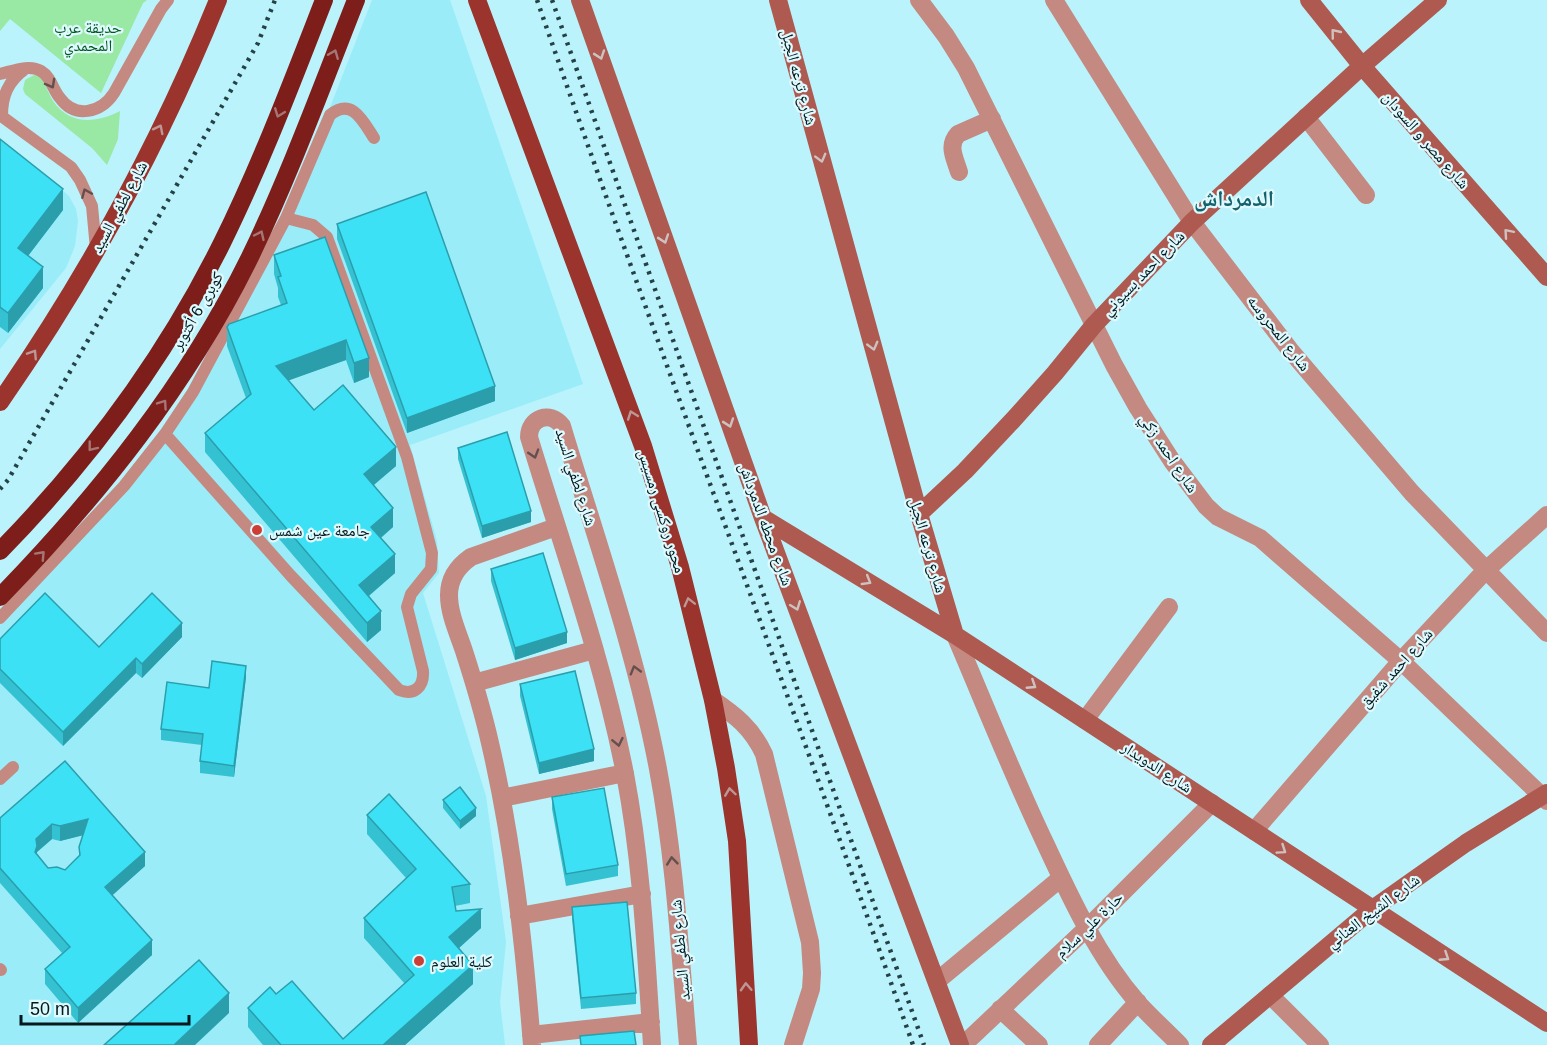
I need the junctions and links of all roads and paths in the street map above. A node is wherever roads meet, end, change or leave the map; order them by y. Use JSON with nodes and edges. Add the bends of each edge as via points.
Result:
{"nodes":[{"id":1,"x":168,"y":0,"type":"edge"},
{"id":2,"x":218,"y":0,"type":"edge"},
{"id":3,"x":324,"y":0,"type":"edge"},
{"id":4,"x":356,"y":0,"type":"edge"},
{"id":5,"x":477,"y":0,"type":"edge"},
{"id":6,"x":580,"y":0,"type":"edge"},
{"id":7,"x":778,"y":0,"type":"edge"},
{"id":8,"x":919,"y":0,"type":"edge"},
{"id":9,"x":1054,"y":0,"type":"edge"},
{"id":10,"x":1309,"y":0,"type":"edge"},
{"id":11,"x":1438,"y":0,"type":"edge"},
{"id":12,"x":1362,"y":66,"type":"junction"},
{"id":13,"x":26,"y":68,"type":"junction"},
{"id":14,"x":0,"y":74,"type":"edge"},
{"id":15,"x":1,"y":116,"type":"edge"},
{"id":16,"x":1306,"y":117,"type":"junction"},
{"id":17,"x":992,"y":119,"type":"junction"},
{"id":18,"x":374,"y":138,"type":"dead end"},
{"id":19,"x":959,"y":172,"type":"dead end"},
{"id":20,"x":1366,"y":195,"type":"dead end"},
{"id":21,"x":286,"y":218,"type":"junction"},
{"id":22,"x":1192,"y":222,"type":"junction"},
{"id":23,"x":96,"y":250,"type":"junction"},
{"id":24,"x":1547,"y":277,"type":"edge"},
{"id":25,"x":1094,"y":325,"type":"junction"},
{"id":26,"x":0,"y":402,"type":"edge"},
{"id":27,"x":165,"y":434,"type":"junction"},
{"id":28,"x":919,"y":514,"type":"junction"},
{"id":29,"x":1547,"y":515,"type":"edge"},
{"id":30,"x":763,"y":518,"type":"junction"},
{"id":31,"x":556,"y":527,"type":"junction"},
{"id":32,"x":0,"y":551,"type":"edge"},
{"id":33,"x":1485,"y":571,"type":"junction"},
{"id":34,"x":0,"y":597,"type":"edge"},
{"id":35,"x":1169,"y":608,"type":"dead end"},
{"id":36,"x":0,"y":618,"type":"edge"},
{"id":37,"x":1547,"y":633,"type":"edge"},
{"id":38,"x":955,"y":635,"type":"junction"},
{"id":39,"x":594,"y":650,"type":"junction"},
{"id":40,"x":1401,"y":661,"type":"junction"},
{"id":41,"x":474,"y":683,"type":"junction"},
{"id":42,"x":713,"y":700,"type":"junction"},
{"id":43,"x":1085,"y":720,"type":"junction"},
{"id":44,"x":13,"y":767,"type":"dead end"},
{"id":45,"x":625,"y":773,"type":"junction"},
{"id":46,"x":0,"y":779,"type":"edge"},
{"id":47,"x":1545,"y":796,"type":"edge"},
{"id":48,"x":502,"y":798,"type":"junction"},
{"id":49,"x":1212,"y":803,"type":"junction"},
{"id":50,"x":1254,"y":831,"type":"junction"},
{"id":51,"x":1061,"y":878,"type":"junction"},
{"id":52,"x":642,"y":894,"type":"junction"},
{"id":53,"x":1371,"y":909,"type":"junction"},
{"id":54,"x":519,"y":916,"type":"junction"},
{"id":55,"x":1087,"y":928,"type":"junction"},
{"id":56,"x":937,"y":981,"type":"junction"},
{"id":57,"x":1270,"y":995,"type":"junction"},
{"id":58,"x":1138,"y":1002,"type":"junction"},
{"id":59,"x":1000,"y":1010,"type":"junction"},
{"id":60,"x":651,"y":1022,"type":"junction"},
{"id":61,"x":1547,"y":1023,"type":"edge"},
{"id":62,"x":532,"y":1040,"type":"edge"},
{"id":63,"x":652,"y":1045,"type":"edge"},
{"id":64,"x":688,"y":1045,"type":"edge"},
{"id":65,"x":749,"y":1045,"type":"edge"},
{"id":66,"x":793,"y":1045,"type":"edge"},
{"id":67,"x":962,"y":1045,"type":"edge"},
{"id":68,"x":1039,"y":1045,"type":"edge"},
{"id":69,"x":1098,"y":1045,"type":"edge"},
{"id":70,"x":1180,"y":1045,"type":"edge"},
{"id":71,"x":1210,"y":1045,"type":"edge"},
{"id":72,"x":1320,"y":1045,"type":"edge"}],
"edges":[{"from":13,"to":1,"type":"lane","one_way":true,"via":[[46,75],[57,96],[70,108],[96,110],[109,101]]},
{"from":23,"to":2,"type":"main road","name":"شارع لطفي السيد","one_way":true,"via":[[177,95]]},
{"from":3,"to":32,"type":"highway","name":"كوبرى 6 أكتوبر","one_way":true,"via":[[265,149],[197,290],[112,420]]},
{"from":34,"to":4,"type":"highway","name":"كوبرى 6 أكتوبر","one_way":true,"via":[[104,483],[197,352],[272,210]]},
{"from":42,"to":5,"type":"main road","name":"محور روكسى رمسيس","one_way":true,"via":[[680,567],[643,446]]},
{"from":6,"to":30,"type":"main road","name":"شارع محطه الدمرداش","one_way":true},
{"from":7,"to":28,"type":"main road","name":"شارع ترعه الجبل","one_way":true},
{"from":8,"to":17,"type":"street","name":"شارع احمد زكي","via":[[946,36]]},
{"from":9,"to":22,"type":"street","name":"شارع المحروسه"},
{"from":12,"to":10,"type":"main road","name":"شارع مصر و السودان","one_way":true},
{"from":11,"to":12,"type":"main road","name":"شارع احمد بسيوني"},
{"from":12,"to":16,"type":"main road","name":"شارع احمد بسيوني"},
{"from":24,"to":12,"type":"main road","name":"شارع مصر و السودان","one_way":true},
{"from":13,"to":14,"type":"lane"},
{"from":13,"to":15,"type":"lane","via":[[9,84]]},
{"from":23,"to":15,"type":"lane","one_way":true,"via":[[92,206],[71,167]]},
{"from":16,"to":20,"type":"street"},
{"from":16,"to":22,"type":"main road","name":"شارع احمد بسيوني"},
{"from":17,"to":19,"type":"street","via":[[954,138],[952,150]]},
{"from":17,"to":25,"type":"street","name":"شارع احمد زكي"},
{"from":18,"to":21,"type":"lane","via":[[352,110],[341,109],[330,116]]},
{"from":21,"to":27,"type":"lane","via":[[193,392]]},
{"from":21,"to":27,"type":"lane","via":[[313,225],[327,237],[413,478],[433,560],[407,607],[423,671],[420,686],[406,693],[399,690]]},
{"from":22,"to":25,"type":"main road","name":"شارع احمد بسيوني"},
{"from":22,"to":33,"type":"street","name":"شارع المحروسه","via":[[1298,359],[1412,493]]},
{"from":26,"to":23,"type":"main road","name":"شارع لطفي السيد","one_way":true},
{"from":25,"to":28,"type":"main road","name":"شارع احمد بسيوني","via":[[1013,420]]},
{"from":25,"to":40,"type":"street","name":"شارع احمد زكي","via":[[1138,408],[1206,506],[1218,518],[1260,538]]},
{"from":27,"to":36,"type":"lane","via":[[104,509]]},
{"from":28,"to":38,"type":"main road","name":"شارع ترعه الجبل"},
{"from":29,"to":33,"type":"street","name":"شارع احمد شفيق"},
{"from":30,"to":38,"type":"main road","name":"شارع الدويدار","one_way":true},
{"from":30,"to":56,"type":"main road","name":"شارع محطه الدمرداش","one_way":true},
{"from":31,"to":39,"type":"street","name":"شارع لطفي السيد"},
{"from":31,"to":41,"type":"street","via":[[471,557],[452,578],[450,607]]},
{"from":64,"to":31,"type":"street","name":"شارع لطفي السيد","one_way":true,"via":[[670,848],[649,725],[562,426],[544,417],[534,422],[529,437]]},
{"from":33,"to":37,"type":"street","name":"شارع المحروسه"},
{"from":33,"to":40,"type":"street","name":"شارع احمد شفيق"},
{"from":35,"to":43,"type":"street"},
{"from":38,"to":43,"type":"main road","name":"شارع الدويدار","one_way":true},
{"from":38,"to":51,"type":"street","name":"شارع ترعه الجبل"},
{"from":39,"to":41,"type":"street"},
{"from":39,"to":45,"type":"street","name":"شارع لطفي السيد","one_way":true},
{"from":40,"to":47,"type":"street","name":"شارع احمد زكي"},
{"from":40,"to":50,"type":"street","name":"شارع احمد شفيق"},
{"from":41,"to":48,"type":"street"},
{"from":65,"to":42,"type":"main road","name":"محور روكسى رمسيس","one_way":true,"via":[[737,841]]},
{"from":42,"to":66,"type":"street","via":[[750,729],[764,754],[810,942],[811,989]]},
{"from":43,"to":49,"type":"main road","name":"شارع الدويدار"},
{"from":44,"to":46,"type":"lane"},
{"from":45,"to":48,"type":"street"},
{"from":45,"to":52,"type":"street","name":"شارع لطفي السيد"},
{"from":47,"to":53,"type":"main road","name":"شارع الشيخ العناني","via":[[1466,843]]},
{"from":48,"to":54,"type":"street"},
{"from":49,"to":50,"type":"main road","name":"شارع الدويدار"},
{"from":49,"to":55,"type":"street","name":"حارة علي سلام"},
{"from":50,"to":53,"type":"main road","name":"شارع الدويدار","one_way":true},
{"from":51,"to":55,"type":"street","name":"شارع ترعه الجبل"},
{"from":51,"to":56,"type":"street"},
{"from":52,"to":54,"type":"street"},
{"from":52,"to":60,"type":"street","name":"شارع لطفي السيد"},
{"from":53,"to":57,"type":"main road","name":"شارع الشيخ العناني"},
{"from":53,"to":61,"type":"main road","name":"شارع الدويدار","one_way":true},
{"from":54,"to":62,"type":"street"},
{"from":55,"to":58,"type":"street","name":"شارع ترعه الجبل"},
{"from":55,"to":59,"type":"street","name":"حارة علي سلام"},
{"from":56,"to":67,"type":"main road","name":"شارع محطه الدمرداش"},
{"from":57,"to":71,"type":"main road","name":"شارع الشيخ العناني"},
{"from":57,"to":72,"type":"street"},
{"from":58,"to":69,"type":"street"},
{"from":58,"to":70,"type":"street","name":"شارع ترعه الجبل"},
{"from":59,"to":67,"type":"street","name":"حارة علي سلام"},
{"from":59,"to":68,"type":"street"},
{"from":60,"to":62,"type":"street"},
{"from":60,"to":63,"type":"street","name":"شارع لطفي السيد"}]}
